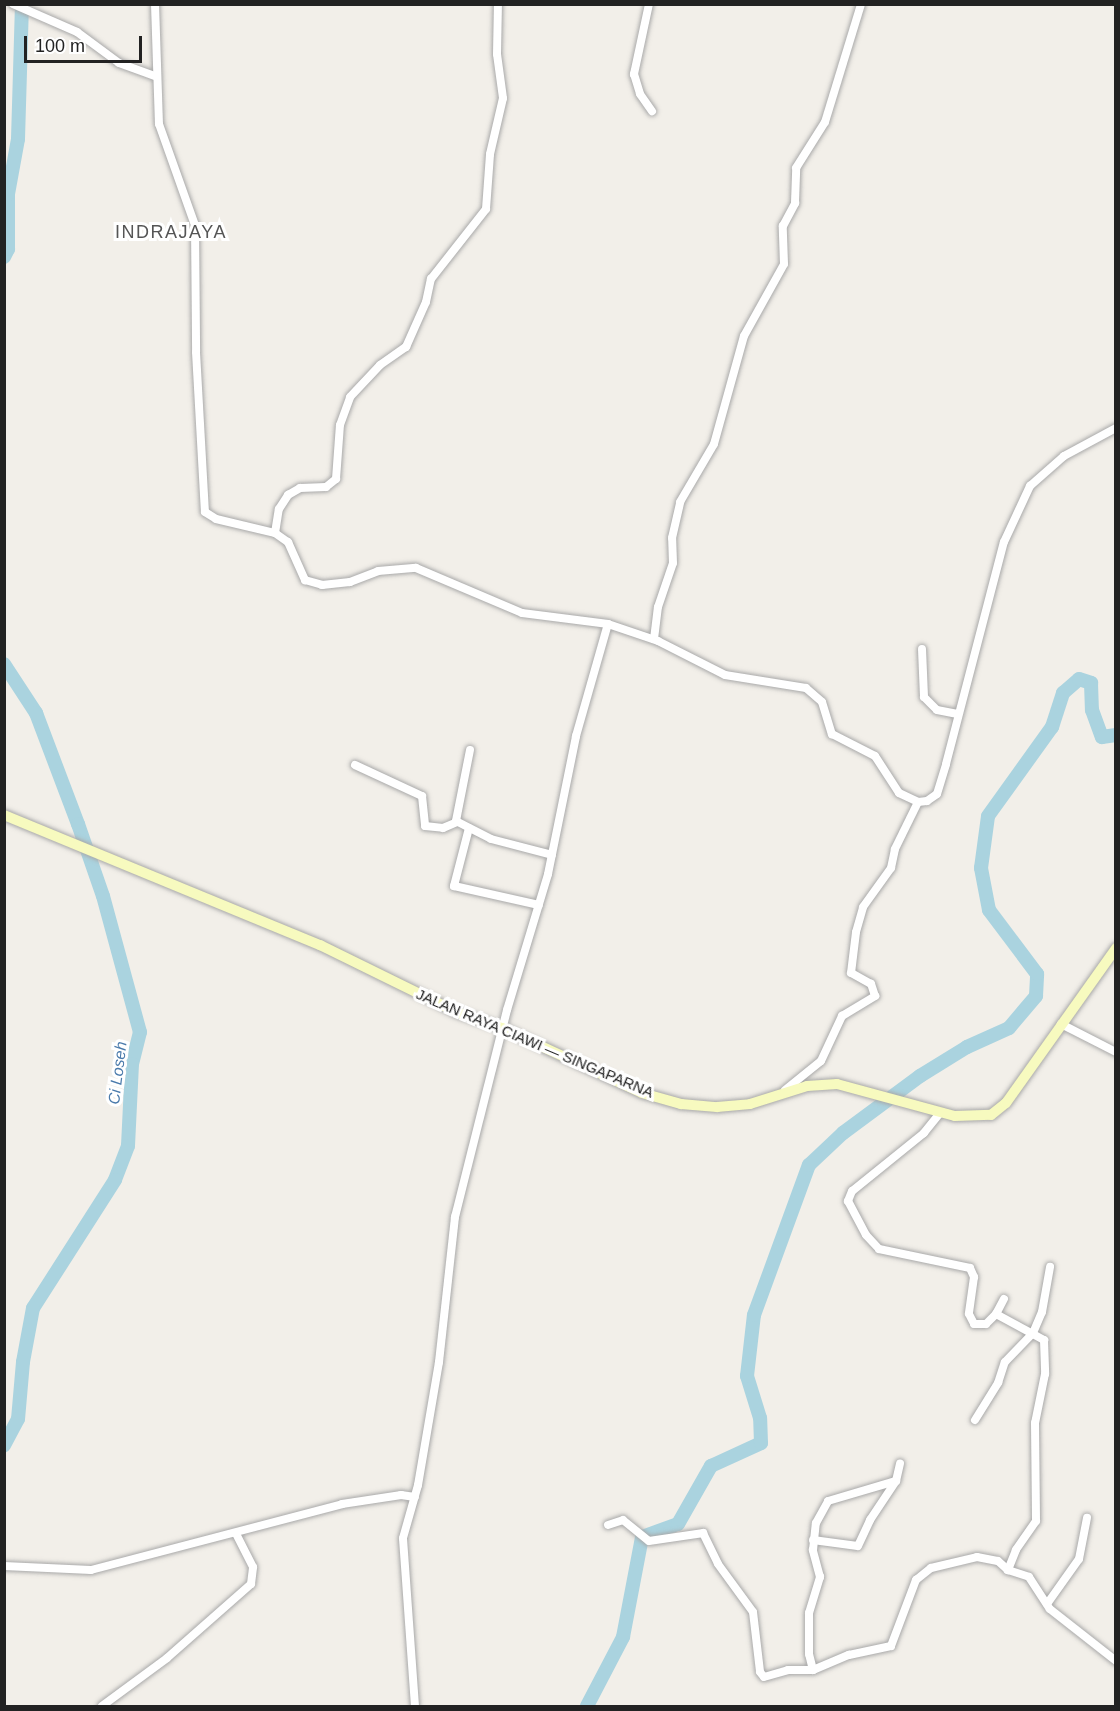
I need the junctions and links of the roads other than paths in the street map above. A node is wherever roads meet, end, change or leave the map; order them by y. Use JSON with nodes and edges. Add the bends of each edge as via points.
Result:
{"nodes":[{"id":1,"x":13,"y":4,"type":"edge"},
{"id":2,"x":155,"y":4,"type":"edge"},
{"id":3,"x":498,"y":4,"type":"edge"},
{"id":4,"x":649,"y":4,"type":"edge"},
{"id":5,"x":861,"y":4,"type":"edge"},
{"id":6,"x":155,"y":75,"type":"junction"},
{"id":7,"x":652,"y":111,"type":"dead end"},
{"id":8,"x":1116,"y":428,"type":"edge"},
{"id":9,"x":275,"y":533,"type":"junction"},
{"id":10,"x":608,"y":624,"type":"junction"},
{"id":11,"x":654,"y":639,"type":"junction"},
{"id":12,"x":922,"y":649,"type":"dead end"},
{"id":13,"x":958,"y":714,"type":"junction"},
{"id":14,"x":470,"y":750,"type":"dead end"},
{"id":15,"x":355,"y":765,"type":"dead end"},
{"id":16,"x":918,"y":802,"type":"junction"},
{"id":17,"x":4,"y":815,"type":"edge"},
{"id":18,"x":458,"y":822,"type":"junction"},
{"id":19,"x":469,"y":828,"type":"junction"},
{"id":20,"x":552,"y":855,"type":"junction"},
{"id":21,"x":539,"y":905,"type":"junction"},
{"id":22,"x":1114,"y":951,"type":"edge"},
{"id":23,"x":1061,"y":1024,"type":"junction"},
{"id":24,"x":502,"y":1028,"type":"junction"},
{"id":25,"x":1116,"y":1053,"type":"edge"},
{"id":26,"x":774,"y":1097,"type":"junction"},
{"id":27,"x":940,"y":1113,"type":"junction"},
{"id":28,"x":1050,"y":1267,"type":"dead end"},
{"id":29,"x":1004,"y":1299,"type":"dead end"},
{"id":30,"x":996,"y":1314,"type":"junction"},
{"id":31,"x":1033,"y":1334,"type":"junction"},
{"id":32,"x":975,"y":1420,"type":"dead end"},
{"id":33,"x":900,"y":1463,"type":"dead end"},
{"id":34,"x":896,"y":1482,"type":"junction"},
{"id":35,"x":415,"y":1497,"type":"junction"},
{"id":36,"x":1087,"y":1518,"type":"dead end"},
{"id":37,"x":609,"y":1526,"type":"dead end"},
{"id":38,"x":236,"y":1534,"type":"junction"},
{"id":39,"x":813,"y":1540,"type":"junction"},
{"id":40,"x":4,"y":1566,"type":"edge"},
{"id":41,"x":1008,"y":1570,"type":"junction"},
{"id":42,"x":1047,"y":1604,"type":"junction"},
{"id":43,"x":1116,"y":1661,"type":"edge"},
{"id":44,"x":813,"y":1670,"type":"junction"},
{"id":45,"x":102,"y":1707,"type":"edge"},
{"id":46,"x":415,"y":1707,"type":"edge"}],
"edges":[{"from":1,"to":6,"type":"street","via":[[77,32],[119,63]]},
{"from":2,"to":6,"type":"street"},
{"from":3,"to":9,"type":"street","via":[[497,54],[503,98],[490,154],[486,209],[431,279],[426,302],[406,347],[380,365],[350,397],[340,425],[336,479],[326,487],[292,492],[279,509]]},
{"from":4,"to":7,"type":"street","via":[[634,74],[640,94]]},
{"from":5,"to":11,"type":"street","via":[[825,122],[796,168],[795,203],[783,226],[784,264],[744,336],[714,444],[680,502],[672,538],[673,563],[658,607]]},
{"from":6,"to":9,"type":"street","via":[[159,124],[195,225],[196,352],[205,512],[216,519]]},
{"from":8,"to":13,"type":"street","via":[[1064,456],[1030,486],[1004,542]]},
{"from":9,"to":10,"type":"street","via":[[288,542],[304,580],[322,585],[350,582],[378,571],[416,568],[522,613]]},
{"from":10,"to":11,"type":"street"},
{"from":10,"to":20,"type":"street","via":[[576,736]]},
{"from":11,"to":16,"type":"street","via":[[725,675],[806,688],[822,702],[832,734],[874,756],[899,794]]},
{"from":12,"to":13,"type":"street","via":[[924,697],[941,712]]},
{"from":13,"to":16,"type":"street","via":[[937,794]]},
{"from":14,"to":18,"type":"street","via":[[454,817]]},
{"from":15,"to":18,"type":"street","via":[[422,796],[425,826],[443,828]]},
{"from":16,"to":26,"type":"street","via":[[895,849],[891,868],[864,907],[856,932],[851,973],[871,984],[875,996],[842,1016],[820,1061]]},
{"from":17,"to":24,"type":"main road","name":"JALAN RAYA CIAWI — SINGAPARNA","via":[[320,945],[456,1012]]},
{"from":18,"to":19,"type":"street"},
{"from":19,"to":20,"type":"street","via":[[490,839]]},
{"from":19,"to":21,"type":"street","via":[[454,886]]},
{"from":20,"to":21,"type":"street"},
{"from":21,"to":24,"type":"street"},
{"from":22,"to":23,"type":"main road","name":"JALAN RAYA CIAWI — SINGAPARNA"},
{"from":23,"to":25,"type":"street"},
{"from":23,"to":27,"type":"main road","name":"JALAN RAYA CIAWI — SINGAPARNA","via":[[998,1111],[978,1118]]},
{"from":24,"to":26,"type":"main road","name":"JALAN RAYA CIAWI — SINGAPARNA","via":[[642,1093],[681,1104],[717,1107]]},
{"from":24,"to":35,"type":"street","via":[[454,1217],[439,1362]]},
{"from":26,"to":27,"type":"main road","name":"JALAN RAYA CIAWI — SINGAPARNA","via":[[807,1086],[837,1084]]},
{"from":27,"to":30,"type":"street","via":[[924,1134],[852,1191],[848,1201],[866,1235],[879,1249],[970,1268],[974,1277],[969,1314],[974,1324],[986,1324]]},
{"from":28,"to":31,"type":"street","via":[[1042,1312]]},
{"from":29,"to":30,"type":"street"},
{"from":30,"to":31,"type":"street"},
{"from":31,"to":32,"type":"street","via":[[1005,1362],[998,1383]]},
{"from":31,"to":41,"type":"street","via":[[1044,1340],[1045,1347],[1045,1374],[1035,1423],[1036,1521]]},
{"from":33,"to":34,"type":"street"},
{"from":34,"to":39,"type":"street","via":[[828,1501],[814,1529]]},
{"from":34,"to":39,"type":"street","via":[[858,1546]]},
{"from":35,"to":38,"type":"street","via":[[401,1495],[342,1504]]},
{"from":35,"to":46,"type":"street","via":[[403,1538],[402,1561]]},
{"from":36,"to":42,"type":"street","via":[[1079,1559]]},
{"from":37,"to":44,"type":"street","via":[[623,1520],[646,1539],[703,1533],[718,1564],[753,1612],[761,1674],[765,1677],[788,1670]]},
{"from":38,"to":40,"type":"street","via":[[91,1570]]},
{"from":38,"to":45,"type":"street","via":[[253,1567],[250,1584],[167,1658]]},
{"from":39,"to":44,"type":"street","via":[[820,1577],[809,1613],[808,1654]]},
{"from":41,"to":42,"type":"street","via":[[1029,1577]]},
{"from":41,"to":44,"type":"street","via":[[998,1561],[977,1557],[931,1568],[916,1580],[891,1646],[849,1655]]},
{"from":42,"to":43,"type":"street"}]}
